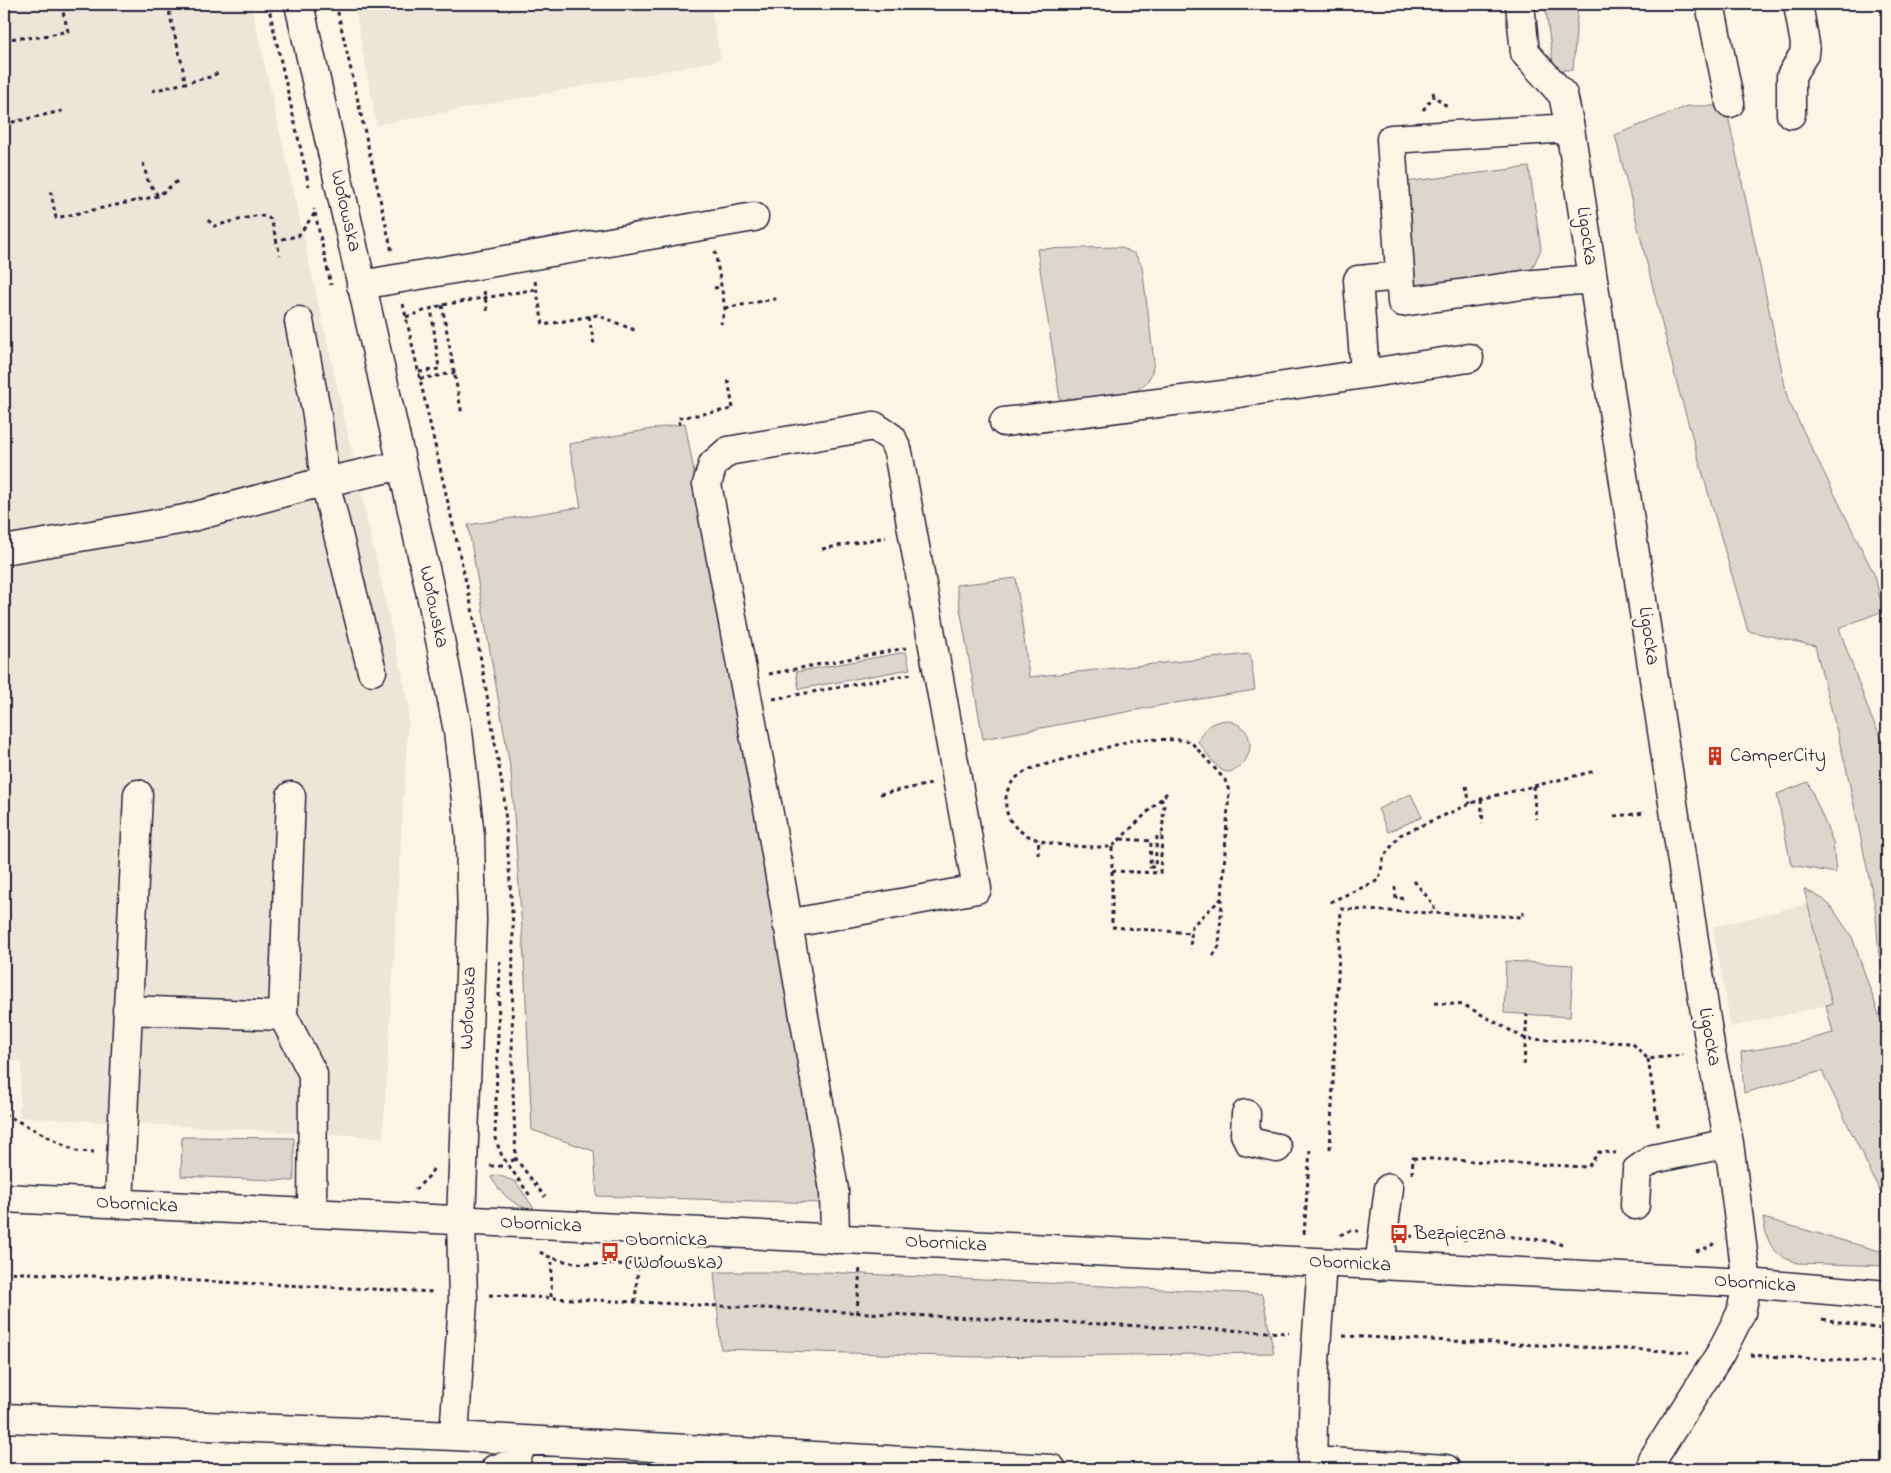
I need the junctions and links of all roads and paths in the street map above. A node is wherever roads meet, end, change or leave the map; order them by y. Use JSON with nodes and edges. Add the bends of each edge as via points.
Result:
{"nodes":[{"id":1,"x":61,"y":4,"type":"edge"},
{"id":2,"x":168,"y":4,"type":"edge"},
{"id":3,"x":268,"y":4,"type":"edge"},
{"id":4,"x":299,"y":4,"type":"edge"},
{"id":5,"x":1520,"y":4,"type":"edge"},
{"id":6,"x":1710,"y":4,"type":"edge"},
{"id":7,"x":1798,"y":4,"type":"edge"},
{"id":8,"x":4,"y":39,"type":"edge"},
{"id":9,"x":220,"y":72,"type":"dead end"},
{"id":10,"x":186,"y":83,"type":"junction"},
{"id":11,"x":152,"y":91,"type":"dead end"},
{"id":12,"x":1730,"y":103,"type":"dead end"},
{"id":13,"x":66,"y":110,"type":"dead end"},
{"id":14,"x":1791,"y":114,"type":"dead end"},
{"id":15,"x":4,"y":124,"type":"edge"},
{"id":16,"x":1570,"y":128,"type":"junction"},
{"id":17,"x":143,"y":162,"type":"dead end"},
{"id":18,"x":178,"y":180,"type":"dead end"},
{"id":19,"x":49,"y":193,"type":"dead end"},
{"id":20,"x":311,"y":194,"type":"dead end"},
{"id":21,"x":158,"y":196,"type":"junction"},
{"id":22,"x":313,"y":203,"type":"dead end"},
{"id":23,"x":315,"y":212,"type":"junction"},
{"id":24,"x":754,"y":218,"type":"dead end"},
{"id":25,"x":208,"y":220,"type":"dead end"},
{"id":26,"x":711,"y":225,"type":"junction"},
{"id":27,"x":282,"y":239,"type":"dead end"},
{"id":28,"x":280,"y":255,"type":"dead end"},
{"id":29,"x":1400,"y":276,"type":"junction"},
{"id":30,"x":1592,"y":279,"type":"junction"},
{"id":31,"x":535,"y":280,"type":"dead end"},
{"id":32,"x":331,"y":285,"type":"dead end"},
{"id":33,"x":362,"y":285,"type":"junction"},
{"id":34,"x":722,"y":287,"type":"junction"},
{"id":35,"x":714,"y":288,"type":"dead end"},
{"id":36,"x":537,"y":290,"type":"junction"},
{"id":37,"x":780,"y":298,"type":"dead end"},
{"id":38,"x":442,"y":305,"type":"junction"},
{"id":39,"x":431,"y":307,"type":"junction"},
{"id":40,"x":725,"y":308,"type":"junction"},
{"id":41,"x":590,"y":316,"type":"junction"},
{"id":42,"x":406,"y":317,"type":"dead end"},
{"id":43,"x":299,"y":321,"type":"dead end"},
{"id":44,"x":721,"y":324,"type":"dead end"},
{"id":45,"x":637,"y":331,"type":"dead end"},
{"id":46,"x":594,"y":345,"type":"dead end"},
{"id":47,"x":1469,"y":358,"type":"dead end"},
{"id":48,"x":419,"y":372,"type":"dead end"},
{"id":49,"x":459,"y":372,"type":"dead end"},
{"id":50,"x":454,"y":373,"type":"junction"},
{"id":51,"x":1365,"y":373,"type":"junction"},
{"id":52,"x":728,"y":379,"type":"dead end"},
{"id":53,"x":420,"y":380,"type":"dead end"},
{"id":54,"x":462,"y":415,"type":"dead end"},
{"id":55,"x":1004,"y":422,"type":"dead end"},
{"id":56,"x":680,"y":425,"type":"dead end"},
{"id":57,"x":402,"y":464,"type":"junction"},
{"id":58,"x":325,"y":482,"type":"junction"},
{"id":59,"x":912,"y":532,"type":"junction"},
{"id":60,"x":822,"y":549,"type":"dead end"},
{"id":61,"x":4,"y":550,"type":"edge"},
{"id":62,"x":924,"y":658,"type":"junction"},
{"id":63,"x":372,"y":671,"type":"dead end"},
{"id":64,"x":774,"y":673,"type":"dead end"},
{"id":65,"x":778,"y":698,"type":"dead end"},
{"id":66,"x":1596,"y":771,"type":"dead end"},
{"id":67,"x":957,"y":780,"type":"junction"},
{"id":68,"x":1466,"y":786,"type":"dead end"},
{"id":69,"x":1533,"y":786,"type":"junction"},
{"id":70,"x":1167,"y":792,"type":"dead end"},
{"id":71,"x":138,"y":794,"type":"dead end"},
{"id":72,"x":880,"y":794,"type":"dead end"},
{"id":73,"x":291,"y":796,"type":"dead end"},
{"id":74,"x":1161,"y":799,"type":"junction"},
{"id":75,"x":1482,"y":799,"type":"junction"},
{"id":76,"x":1470,"y":804,"type":"junction"},
{"id":77,"x":1536,"y":819,"type":"dead end"},
{"id":78,"x":1483,"y":824,"type":"dead end"},
{"id":79,"x":1162,"y":836,"type":"junction"},
{"id":80,"x":1039,"y":839,"type":"junction"},
{"id":81,"x":1120,"y":839,"type":"junction"},
{"id":82,"x":1112,"y":847,"type":"junction"},
{"id":83,"x":1038,"y":855,"type":"dead end"},
{"id":84,"x":1112,"y":871,"type":"junction"},
{"id":85,"x":1414,"y":881,"type":"dead end"},
{"id":86,"x":1395,"y":888,"type":"dead end"},
{"id":87,"x":1222,"y":898,"type":"junction"},
{"id":88,"x":1403,"y":898,"type":"dead end"},
{"id":89,"x":1330,"y":902,"type":"dead end"},
{"id":90,"x":1523,"y":911,"type":"dead end"},
{"id":91,"x":1434,"y":913,"type":"junction"},
{"id":92,"x":787,"y":924,"type":"junction"},
{"id":93,"x":1191,"y":933,"type":"junction"},
{"id":94,"x":1190,"y":949,"type":"dead end"},
{"id":95,"x":1214,"y":956,"type":"dead end"},
{"id":96,"x":1434,"y":1003,"type":"dead end"},
{"id":97,"x":127,"y":1010,"type":"junction"},
{"id":98,"x":1527,"y":1014,"type":"dead end"},
{"id":99,"x":283,"y":1016,"type":"junction"},
{"id":100,"x":1526,"y":1039,"type":"junction"},
{"id":101,"x":1711,"y":1052,"type":"junction"},
{"id":102,"x":1648,"y":1059,"type":"junction"},
{"id":103,"x":1524,"y":1065,"type":"dead end"},
{"id":104,"x":4,"y":1114,"type":"edge"},
{"id":105,"x":1246,"y":1114,"type":"dead end"},
{"id":106,"x":1729,"y":1143,"type":"junction"},
{"id":107,"x":1277,"y":1148,"type":"dead end"},
{"id":108,"x":1310,"y":1149,"type":"dead end"},
{"id":109,"x":1330,"y":1149,"type":"dead end"},
{"id":110,"x":120,"y":1153,"type":"junction"},
{"id":111,"x":1624,"y":1153,"type":"dead end"},
{"id":112,"x":1663,"y":1156,"type":"junction"},
{"id":113,"x":511,"y":1161,"type":"dead end"},
{"id":114,"x":487,"y":1166,"type":"dead end"},
{"id":115,"x":504,"y":1166,"type":"dead end"},
{"id":116,"x":1401,"y":1185,"type":"joint"},
{"id":117,"x":4,"y":1198,"type":"edge"},
{"id":118,"x":548,"y":1201,"type":"dead end"},
{"id":119,"x":119,"y":1204,"type":"junction"},
{"id":120,"x":1635,"y":1205,"type":"dead end"},
{"id":121,"x":312,"y":1214,"type":"junction"},
{"id":122,"x":461,"y":1221,"type":"junction"},
{"id":123,"x":1304,"y":1238,"type":"dead end"},
{"id":124,"x":835,"y":1239,"type":"junction"},
{"id":125,"x":639,"y":1249,"type":"dead end"},
{"id":126,"x":552,"y":1262,"type":"dead end"},
{"id":127,"x":1322,"y":1263,"type":"junction"},
{"id":128,"x":1380,"y":1266,"type":"junction"},
{"id":129,"x":4,"y":1272,"type":"edge"},
{"id":130,"x":1747,"y":1283,"type":"junction"},
{"id":131,"x":462,"y":1294,"type":"junction"},
{"id":132,"x":1887,"y":1295,"type":"edge"},
{"id":133,"x":551,"y":1297,"type":"junction"},
{"id":134,"x":635,"y":1302,"type":"junction"},
{"id":135,"x":1812,"y":1317,"type":"dead end"},
{"id":136,"x":1887,"y":1330,"type":"edge"},
{"id":137,"x":1296,"y":1333,"type":"dead end"},
{"id":138,"x":1337,"y":1335,"type":"dead end"},
{"id":139,"x":1692,"y":1353,"type":"dead end"},
{"id":140,"x":1744,"y":1355,"type":"dead end"},
{"id":141,"x":1887,"y":1363,"type":"edge"},
{"id":142,"x":4,"y":1418,"type":"edge"},
{"id":143,"x":454,"y":1436,"type":"junction"},
{"id":144,"x":524,"y":1440,"type":"junction"},
{"id":145,"x":821,"y":1464,"type":"edge"},
{"id":146,"x":1312,"y":1465,"type":"edge"},
{"id":147,"x":1001,"y":1468,"type":"edge"},
{"id":148,"x":494,"y":1469,"type":"edge"},
{"id":149,"x":1052,"y":1469,"type":"edge"},
{"id":150,"x":1446,"y":1469,"type":"edge"},
{"id":151,"x":1651,"y":1469,"type":"edge"}],
"edges":[{"from":1,"to":8,"type":"path","via":[[68,31]]},
{"from":2,"to":10,"type":"path"},
{"from":3,"to":20,"type":"path"},
{"from":4,"to":33,"type":"street","name":"Wołowska"},
{"from":5,"to":16,"type":"street","name":"Ligocka","via":[[1525,53],[1563,95]]},
{"from":6,"to":12,"type":"street"},
{"from":7,"to":14,"type":"street","via":[[1805,44],[1804,54],[1791,76]]},
{"from":9,"to":10,"type":"path"},
{"from":10,"to":11,"type":"path"},
{"from":13,"to":15,"type":"path"},
{"from":16,"to":29,"type":"street","via":[[1391,140]]},
{"from":16,"to":30,"type":"street","name":"Ligocka"},
{"from":17,"to":21,"type":"path","via":[[148,181]]},
{"from":18,"to":21,"type":"path"},
{"from":19,"to":21,"type":"path","via":[[56,218]]},
{"from":22,"to":23,"type":"path"},
{"from":23,"to":27,"type":"path","via":[[298,236]]},
{"from":23,"to":32,"type":"path"},
{"from":24,"to":26,"type":"street"},
{"from":25,"to":28,"type":"path","via":[[214,226],[259,214],[266,216],[272,220]]},
{"from":26,"to":33,"type":"street"},
{"from":26,"to":34,"type":"path"},
{"from":29,"to":30,"type":"street","via":[[1402,302]]},
{"from":29,"to":51,"type":"street","via":[[1358,280]]},
{"from":30,"to":101,"type":"street","name":"Ligocka"},
{"from":31,"to":36,"type":"path"},
{"from":33,"to":57,"type":"street","name":"Wołowska"},
{"from":34,"to":35,"type":"path"},
{"from":34,"to":40,"type":"path"},
{"from":36,"to":38,"type":"path"},
{"from":36,"to":41,"type":"path","via":[[543,325]]},
{"from":37,"to":40,"type":"path"},
{"from":38,"to":39,"type":"path"},
{"from":38,"to":50,"type":"path"},
{"from":39,"to":42,"type":"path"},
{"from":39,"to":48,"type":"path","via":[[439,369]]},
{"from":40,"to":44,"type":"path"},
{"from":41,"to":45,"type":"path","via":[[597,315]]},
{"from":41,"to":46,"type":"path"},
{"from":43,"to":58,"type":"street","via":[[317,415]]},
{"from":47,"to":51,"type":"street"},
{"from":49,"to":50,"type":"path"},
{"from":50,"to":53,"type":"path"},
{"from":50,"to":54,"type":"path"},
{"from":51,"to":55,"type":"street","via":[[1239,393]]},
{"from":52,"to":56,"type":"path","via":[[733,409],[678,418]]},
{"from":57,"to":58,"type":"street"},
{"from":57,"to":122,"type":"street","name":"Wołowska","via":[[458,731],[470,836],[472,921]]},
{"from":58,"to":61,"type":"street","via":[[185,519]]},
{"from":58,"to":63,"type":"street"},
{"from":59,"to":60,"type":"path"},
{"from":59,"to":62,"type":"street"},
{"from":59,"to":92,"type":"street","via":[[898,452],[892,438],[874,426],[728,451],[713,464],[707,484]]},
{"from":62,"to":64,"type":"path","via":[[910,647]]},
{"from":62,"to":65,"type":"path","via":[[915,673]]},
{"from":62,"to":67,"type":"street"},
{"from":66,"to":69,"type":"path"},
{"from":67,"to":72,"type":"path"},
{"from":67,"to":92,"type":"street","via":[[977,889]]},
{"from":68,"to":76,"type":"path"},
{"from":69,"to":75,"type":"path"},
{"from":69,"to":77,"type":"path"},
{"from":70,"to":74,"type":"path"},
{"from":71,"to":97,"type":"street"},
{"from":73,"to":99,"type":"street"},
{"from":74,"to":79,"type":"path","via":[[1164,803]]},
{"from":74,"to":81,"type":"path"},
{"from":75,"to":76,"type":"path"},
{"from":75,"to":78,"type":"path"},
{"from":76,"to":89,"type":"path","via":[[1400,835],[1384,856],[1379,880]]},
{"from":79,"to":81,"type":"path","via":[[1156,836],[1155,867],[1150,867],[1151,841]]},
{"from":79,"to":84,"type":"path","via":[[1160,874]]},
{"from":80,"to":82,"type":"path","via":[[1069,847]]},
{"from":80,"to":83,"type":"path"},
{"from":80,"to":87,"type":"path","via":[[1017,830],[1006,809],[1008,791],[1018,774],[1137,739],[1192,742],[1225,780],[1229,791]]},
{"from":81,"to":82,"type":"path"},
{"from":82,"to":84,"type":"path"},
{"from":84,"to":93,"type":"path","via":[[1112,927]]},
{"from":85,"to":91,"type":"path","via":[[1434,905]]},
{"from":86,"to":88,"type":"path","via":[[1396,899]]},
{"from":87,"to":93,"type":"path","via":[[1192,926]]},
{"from":87,"to":95,"type":"path","via":[[1220,946]]},
{"from":90,"to":91,"type":"path","via":[[1523,918]]},
{"from":91,"to":109,"type":"path","via":[[1341,909]]},
{"from":92,"to":124,"type":"street","via":[[834,1190]]},
{"from":93,"to":94,"type":"path"},
{"from":96,"to":100,"type":"path","via":[[1464,1005]]},
{"from":97,"to":99,"type":"street"},
{"from":97,"to":110,"type":"street"},
{"from":98,"to":100,"type":"path"},
{"from":99,"to":121,"type":"street","via":[[313,1074]]},
{"from":100,"to":102,"type":"path","via":[[1632,1043]]},
{"from":100,"to":103,"type":"path"},
{"from":101,"to":102,"type":"path"},
{"from":101,"to":106,"type":"street","name":"Ligocka"},
{"from":102,"to":112,"type":"path"},
{"from":104,"to":110,"type":"path","via":[[76,1151]]},
{"from":105,"to":107,"type":"street","via":[[1245,1134],[1249,1142]]},
{"from":106,"to":112,"type":"street"},
{"from":106,"to":130,"type":"street","name":"Ligocka"},
{"from":108,"to":123,"type":"path"},
{"from":110,"to":119,"type":"street"},
{"from":111,"to":116,"type":"path","via":[[1599,1152],[1588,1166],[1413,1158]]},
{"from":112,"to":120,"type":"street","via":[[1653,1158],[1636,1170]]},
{"from":113,"to":118,"type":"path","via":[[516,1159]]},
{"from":114,"to":115,"type":"path"},
{"from":116,"to":128,"type":"street"},
{"from":117,"to":119,"type":"street","name":"Obornicka"},
{"from":119,"to":121,"type":"street","name":"Obornicka"},
{"from":121,"to":122,"type":"street","name":"Obornicka"},
{"from":122,"to":124,"type":"street","name":"Obornicka"},
{"from":122,"to":131,"type":"street","name":"Wołowska"},
{"from":124,"to":127,"type":"street","name":"Obornicka"},
{"from":125,"to":134,"type":"path"},
{"from":126,"to":133,"type":"path"},
{"from":127,"to":128,"type":"street","name":"Obornicka"},
{"from":127,"to":146,"type":"street"},
{"from":128,"to":130,"type":"street","name":"Obornicka"},
{"from":129,"to":131,"type":"path"},
{"from":130,"to":132,"type":"street","name":"Obornicka"},
{"from":130,"to":151,"type":"street","name":"Ligocka","via":[[1741,1313],[1720,1354],[1653,1459]]},
{"from":131,"to":133,"type":"path"},
{"from":131,"to":143,"type":"street","name":"Wołowska"},
{"from":133,"to":134,"type":"path"},
{"from":134,"to":137,"type":"path"},
{"from":135,"to":136,"type":"path"},
{"from":138,"to":139,"type":"path"},
{"from":140,"to":141,"type":"path"},
{"from":142,"to":143,"type":"street"},
{"from":143,"to":144,"type":"street"},
{"from":144,"to":145,"type":"street"},
{"from":144,"to":148,"type":"street","via":[[514,1464]]},
{"from":145,"to":147,"type":"street"},
{"from":146,"to":150,"type":"street"},
{"from":147,"to":149,"type":"street"}]}
